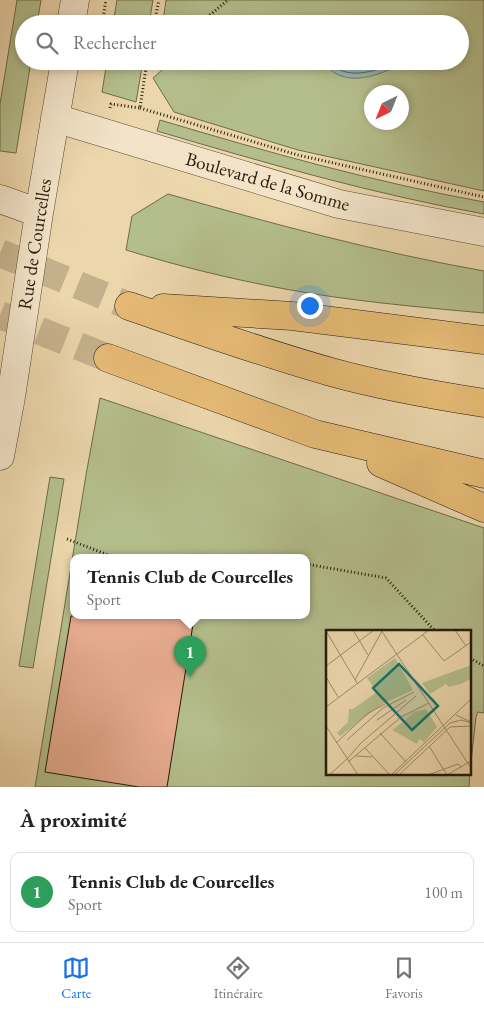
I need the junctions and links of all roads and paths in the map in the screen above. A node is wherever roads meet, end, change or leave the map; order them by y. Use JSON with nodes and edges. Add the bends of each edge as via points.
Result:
{"nodes":[{"id":1,"x":75,"y":0,"type":"edge"},
{"id":2,"x":106,"y":0,"type":"edge"},
{"id":3,"x":159,"y":0,"type":"edge"},
{"id":4,"x":228,"y":0,"type":"edge"},
{"id":5,"x":72,"y":15,"type":"edge"},
{"id":6,"x":104,"y":15,"type":"edge"},
{"id":7,"x":156,"y":15,"type":"edge"},
{"id":8,"x":210,"y":15,"type":"edge"},
{"id":9,"x":63,"y":70,"type":"edge"},
{"id":10,"x":146,"y":70,"type":"edge"},
{"id":11,"x":140,"y":108,"type":"junction"},
{"id":12,"x":108,"y":113,"type":"dead end"},
{"id":13,"x":55,"y":118,"type":"junction"},
{"id":14,"x":484,"y":197,"type":"edge"},
{"id":15,"x":0,"y":199,"type":"edge"},
{"id":16,"x":39,"y":213,"type":"junction"},
{"id":17,"x":484,"y":232,"type":"edge"},
{"id":18,"x":484,"y":340,"type":"edge"},
{"id":19,"x":108,"y":358,"type":"tunnel mouth"},
{"id":20,"x":484,"y":403,"type":"edge"},
{"id":21,"x":315,"y":434,"type":"junction"},
{"id":22,"x":0,"y":456,"type":"edge"},
{"id":23,"x":484,"y":474,"type":"edge"},
{"id":24,"x":484,"y":508,"type":"edge"},
{"id":25,"x":67,"y":539,"type":"dead end"},
{"id":26,"x":106,"y":554,"type":"edge"},
{"id":27,"x":310,"y":565,"type":"edge"},
{"id":28,"x":433,"y":630,"type":"edge"},
{"id":29,"x":472,"y":659,"type":"edge"},
{"id":30,"x":484,"y":666,"type":"edge"}],
"edges":[{"from":1,"to":5,"type":"street"},
{"from":2,"to":6,"type":"path"},
{"from":3,"to":7,"type":"path"},
{"from":4,"to":8,"type":"path"},
{"from":9,"to":13,"type":"street","name":"Rue de Courcelles"},
{"from":10,"to":11,"type":"path"},
{"from":11,"to":12,"type":"path","via":[[111,104]]},
{"from":11,"to":14,"type":"path","via":[[298,154]]},
{"from":13,"to":16,"type":"street","name":"Rue de Courcelles"},
{"from":13,"to":17,"type":"street","name":"Boulevard de la Somme","via":[[338,204]]},
{"from":15,"to":16,"type":"street"},
{"from":16,"to":22,"type":"street","name":"Rue de Courcelles"},
{"from":18,"to":20,"type":"highway","via":[[292,316],[129,306],[333,373]]},
{"from":19,"to":21,"type":"highway"},
{"from":21,"to":23,"type":"highway"},
{"from":21,"to":24,"type":"highway"},
{"from":25,"to":26,"type":"path"},
{"from":27,"to":28,"type":"path","via":[[386,578]]},
{"from":29,"to":30,"type":"path"}]}
